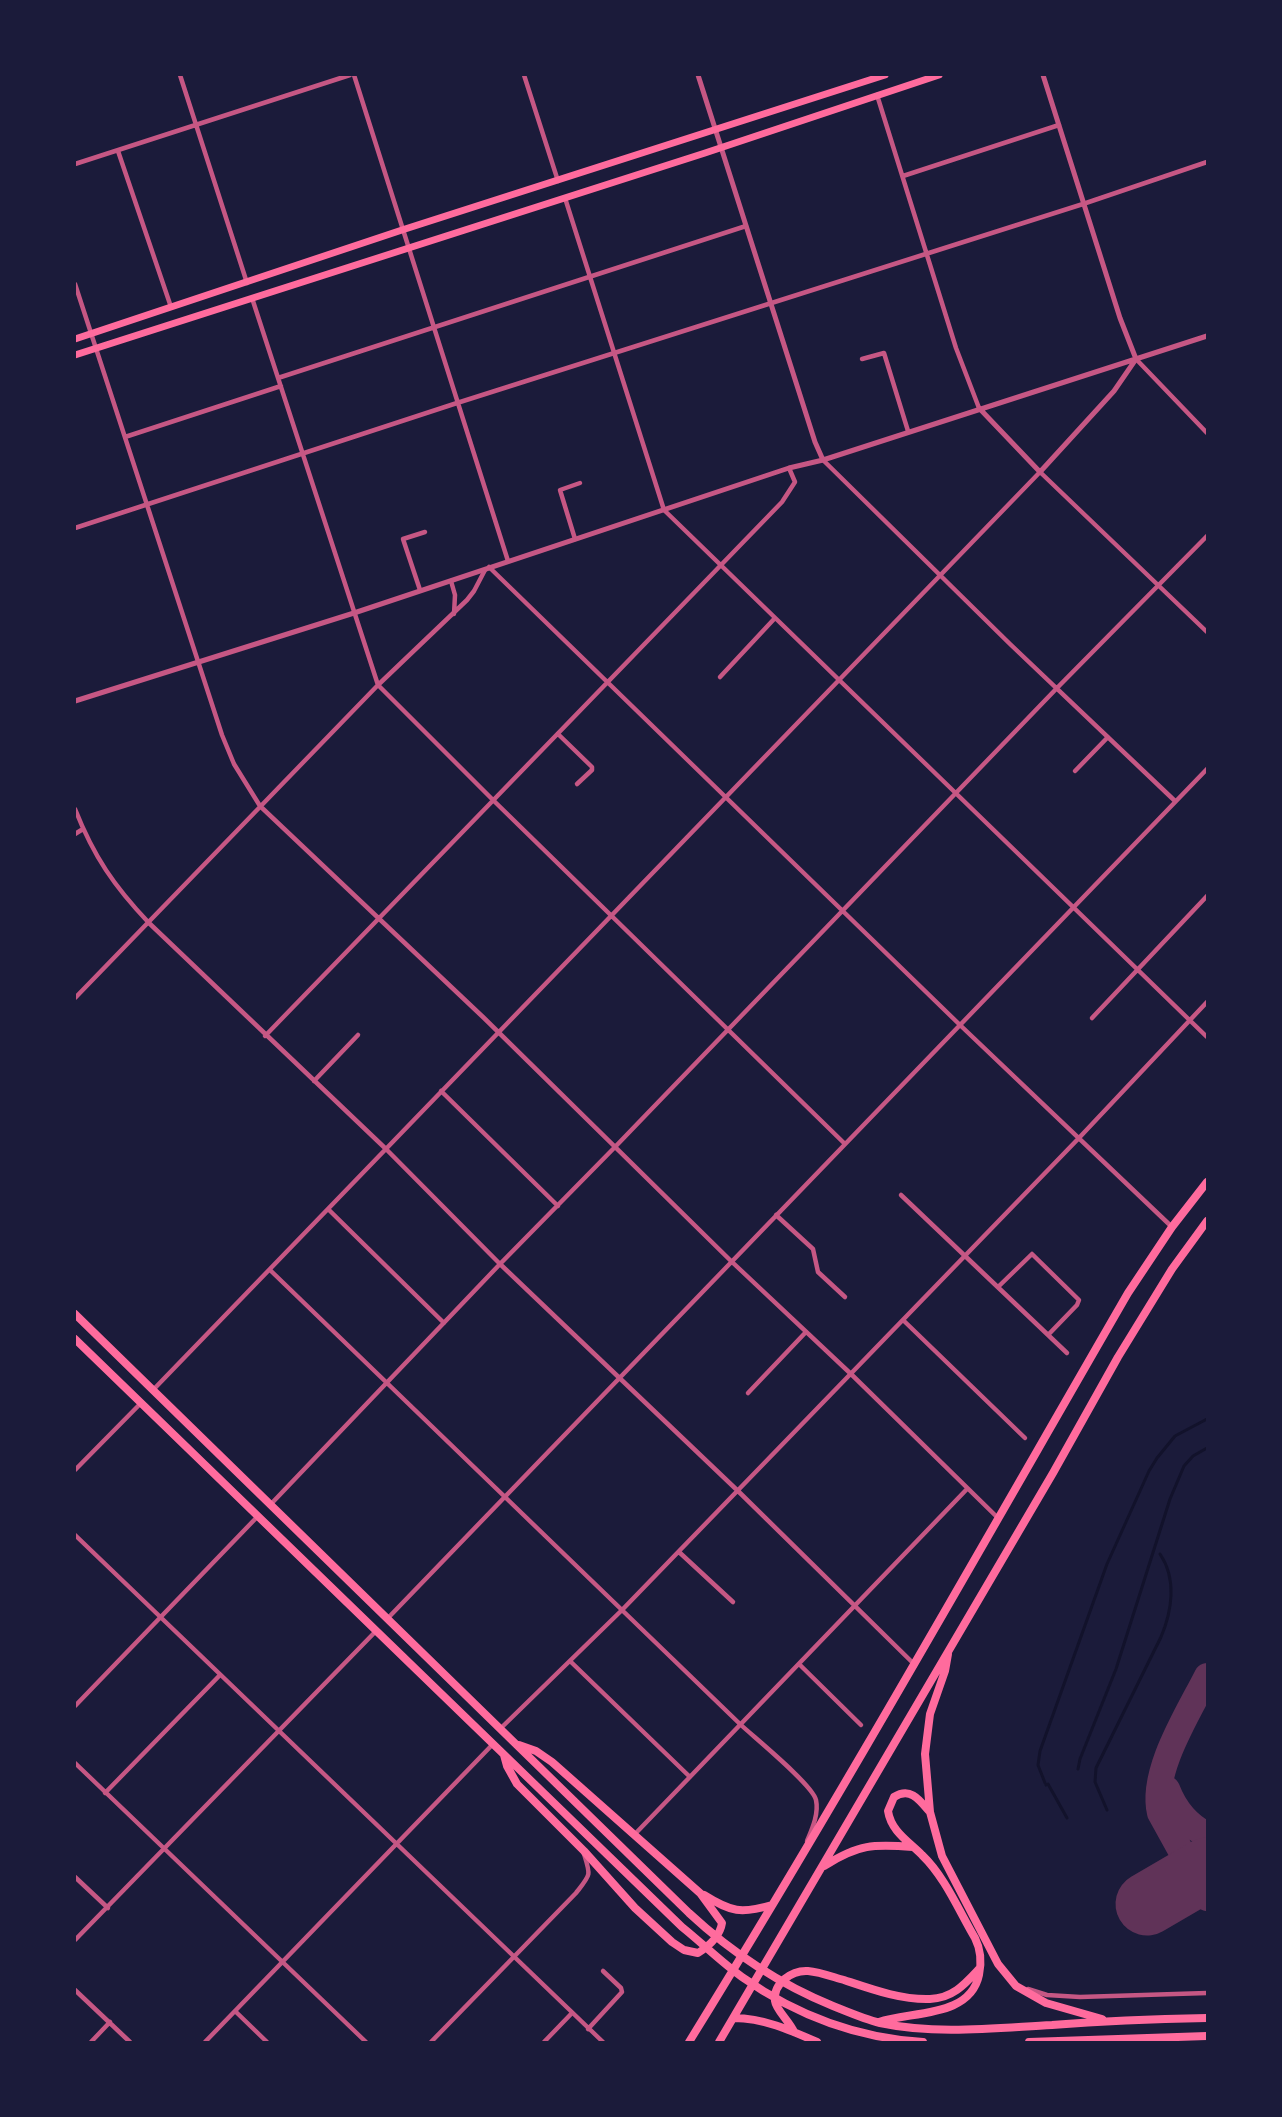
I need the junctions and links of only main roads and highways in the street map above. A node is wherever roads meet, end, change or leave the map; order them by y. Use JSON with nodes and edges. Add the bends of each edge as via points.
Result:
{"nodes":[{"id":1,"x":885,"y":75,"type":"edge"},
{"id":2,"x":939,"y":75,"type":"edge"},
{"id":3,"x":872,"y":77,"type":"edge"},
{"id":4,"x":75,"y":339,"type":"edge"},
{"id":5,"x":75,"y":356,"type":"edge"},
{"id":6,"x":1207,"y":1182,"type":"edge"},
{"id":7,"x":1207,"y":1221,"type":"edge"},
{"id":8,"x":75,"y":1314,"type":"edge"},
{"id":9,"x":75,"y":1339,"type":"edge"},
{"id":10,"x":948,"y":1651,"type":"junction"},
{"id":11,"x":519,"y":1745,"type":"junction"},
{"id":12,"x":504,"y":1754,"type":"junction"},
{"id":13,"x":930,"y":1812,"type":"junction"},
{"id":14,"x":914,"y":1847,"type":"junction"},
{"id":15,"x":821,"y":1867,"type":"junction"},
{"id":16,"x":700,"y":1893,"type":"junction"},
{"id":17,"x":772,"y":1905,"type":"junction"},
{"id":18,"x":981,"y":1968,"type":"junction"},
{"id":19,"x":734,"y":2018,"type":"junction"},
{"id":20,"x":1207,"y":2018,"type":"edge"},
{"id":21,"x":1109,"y":2021,"type":"junction"},
{"id":22,"x":878,"y":2022,"type":"junction"},
{"id":23,"x":794,"y":2032,"type":"junction"},
{"id":24,"x":1207,"y":2036,"type":"edge"},
{"id":25,"x":1078,"y":2041,"type":"edge"},
{"id":26,"x":689,"y":2042,"type":"edge"},
{"id":27,"x":719,"y":2042,"type":"edge"},
{"id":28,"x":817,"y":2042,"type":"edge"},
{"id":29,"x":923,"y":2042,"type":"edge"},
{"id":30,"x":1029,"y":2042,"type":"edge"}],
"edges":[{"from":1,"to":3,"type":"main road"},
{"from":2,"to":5,"type":"main road"},
{"from":3,"to":4,"type":"main road"},
{"from":6,"to":17,"type":"highway","via":[[1128,1293]]},
{"from":7,"to":10,"type":"highway","via":[[1130,1336]]},
{"from":8,"to":11,"type":"highway"},
{"from":9,"to":12,"type":"highway"},
{"from":10,"to":13,"type":"highway","via":[[930,1714],[925,1754]]},
{"from":10,"to":15,"type":"highway"},
{"from":11,"to":16,"type":"highway","via":[[552,1762]]},
{"from":11,"to":22,"type":"highway","via":[[706,1929],[798,1991]]},
{"from":12,"to":16,"type":"highway","via":[[517,1784],[654,1926],[672,1942],[698,1953],[722,1925]]},
{"from":12,"to":29,"type":"highway","via":[[682,1927],[741,1976],[773,1997],[833,2025],[877,2037]]},
{"from":13,"to":14,"type":"highway","via":[[914,1794],[900,1793],[890,1802],[892,1826]]},
{"from":13,"to":21,"type":"highway","via":[[942,1856],[998,1964],[1016,1986],[1063,2009]]},
{"from":14,"to":15,"type":"highway","via":[[872,1845],[844,1853]]},
{"from":14,"to":18,"type":"highway","via":[[935,1870],[980,1947]]},
{"from":15,"to":19,"type":"highway"},
{"from":16,"to":17,"type":"highway","via":[[733,1911],[753,1911]]},
{"from":17,"to":26,"type":"highway"},
{"from":18,"to":22,"type":"highway","via":[[972,1990],[957,2003],[937,2012]]},
{"from":18,"to":23,"type":"highway","via":[[956,1991],[930,1999],[876,1990],[818,1972],[795,1973],[780,1984],[775,2000]]},
{"from":19,"to":23,"type":"highway","via":[[759,2020]]},
{"from":19,"to":27,"type":"highway"},
{"from":20,"to":21,"type":"highway"},
{"from":21,"to":22,"type":"highway","via":[[976,2030],[936,2030]]},
{"from":23,"to":28,"type":"highway"},
{"from":24,"to":25,"type":"highway"},
{"from":25,"to":30,"type":"highway"}]}
